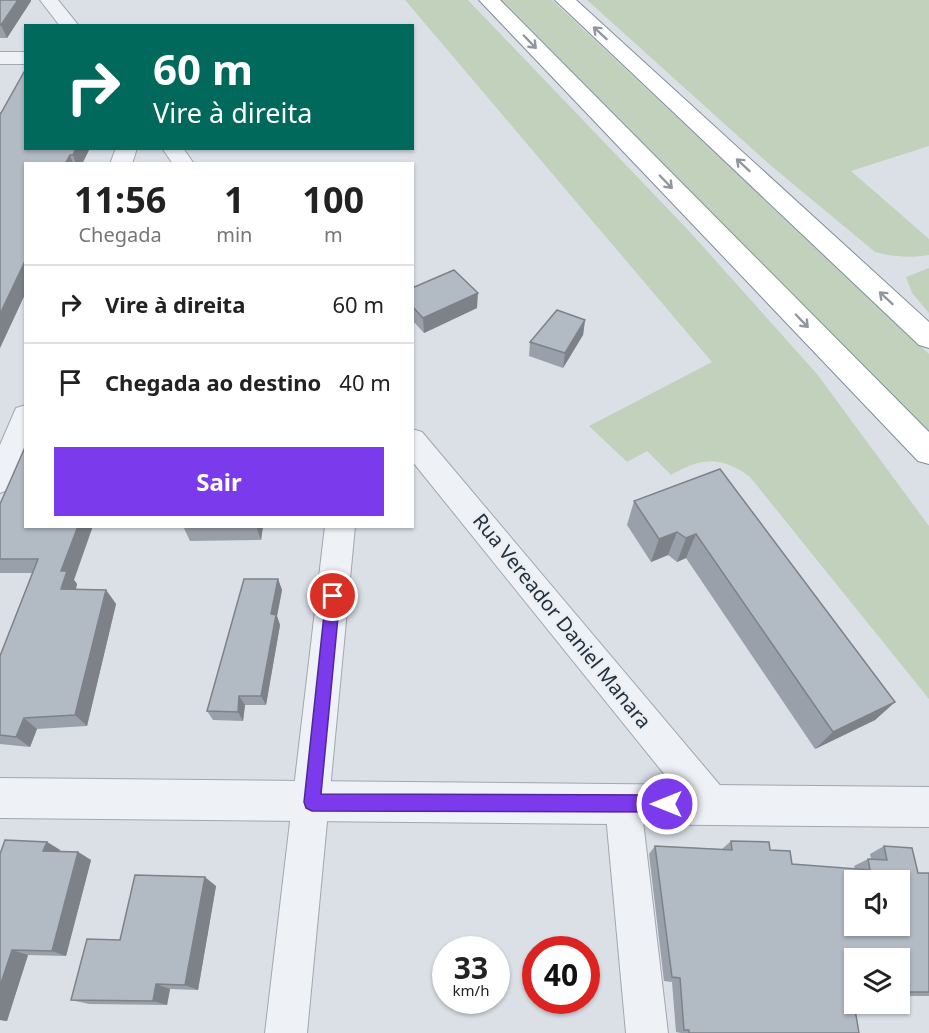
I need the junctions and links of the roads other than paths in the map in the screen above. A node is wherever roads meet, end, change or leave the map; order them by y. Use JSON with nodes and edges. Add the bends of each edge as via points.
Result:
{"nodes":[{"id":1,"x":49,"y":0,"type":"edge"},
{"id":2,"x":489,"y":0,"type":"edge"},
{"id":3,"x":565,"y":0,"type":"edge"},
{"id":4,"x":68,"y":24,"type":"edge"},
{"id":5,"x":0,"y":58,"type":"edge"},
{"id":6,"x":24,"y":58,"type":"edge"},
{"id":7,"x":174,"y":150,"type":"edge"},
{"id":8,"x":183,"y":162,"type":"edge"},
{"id":9,"x":929,"y":338,"type":"edge"},
{"id":10,"x":24,"y":420,"type":"edge"},
{"id":11,"x":414,"y":442,"type":"edge"},
{"id":12,"x":929,"y":452,"type":"edge"},
{"id":13,"x":0,"y":482,"type":"edge"},
{"id":14,"x":340,"y":528,"type":"edge"},
{"id":15,"x":0,"y":798,"type":"edge"},
{"id":16,"x":312,"y":802,"type":"junction"},
{"id":17,"x":711,"y":803,"type":"junction"},
{"id":18,"x":623,"y":804,"type":"junction"},
{"id":19,"x":929,"y":807,"type":"edge"},
{"id":20,"x":286,"y":1033,"type":"edge"},
{"id":21,"x":647,"y":1033,"type":"edge"}],
"edges":[{"from":1,"to":4,"type":"street"},
{"from":2,"to":12,"type":"highway","one_way":true},
{"from":9,"to":3,"type":"highway","one_way":true},
{"from":5,"to":6,"type":"street"},
{"from":7,"to":8,"type":"street"},
{"from":10,"to":13,"type":"street"},
{"from":11,"to":17,"type":"street","name":"Rua Vereador Daniel Manara"},
{"from":14,"to":16,"type":"street"},
{"from":15,"to":16,"type":"street"},
{"from":16,"to":18,"type":"street"},
{"from":16,"to":20,"type":"street"},
{"from":17,"to":18,"type":"street"},
{"from":17,"to":19,"type":"street"},
{"from":18,"to":21,"type":"street"}]}
